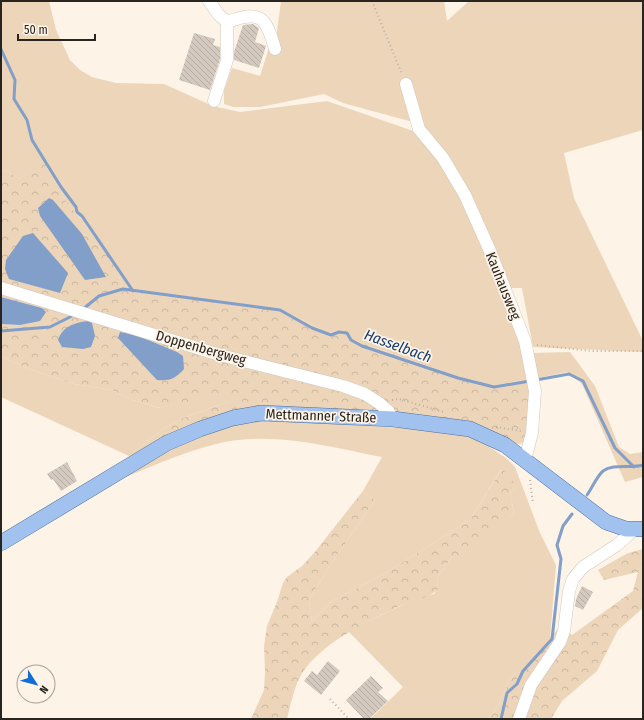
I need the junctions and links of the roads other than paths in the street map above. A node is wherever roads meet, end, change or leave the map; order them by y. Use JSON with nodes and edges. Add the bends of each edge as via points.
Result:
{"nodes":[{"id":1,"x":209,"y":1,"type":"edge"},
{"id":2,"x":227,"y":22,"type":"junction"},
{"id":3,"x":275,"y":49,"type":"dead end"},
{"id":4,"x":406,"y":84,"type":"road end"},
{"id":5,"x":214,"y":101,"type":"dead end"},
{"id":6,"x":1,"y":288,"type":"edge"},
{"id":7,"x":393,"y":419,"type":"junction"},
{"id":8,"x":525,"y":460,"type":"junction"},
{"id":9,"x":639,"y":529,"type":"edge"},
{"id":10,"x":1,"y":543,"type":"edge"},
{"id":11,"x":519,"y":719,"type":"edge"}],
"edges":[{"from":1,"to":2,"type":"street"},
{"from":2,"to":3,"type":"street","via":[[252,16],[263,20],[270,28]]},
{"from":2,"to":5,"type":"street","via":[[227,60]]},
{"from":4,"to":8,"type":"street","name":"Kauhausweg","via":[[419,128],[444,158],[465,195],[490,251],[526,345],[535,391],[532,433]]},
{"from":6,"to":7,"type":"street","name":"Doppenbergweg","via":[[220,355],[343,386],[365,394],[379,403]]},
{"from":7,"to":8,"type":"main road","name":"Mettmanner Straße","via":[[470,430],[495,439]]},
{"from":7,"to":10,"type":"main road","name":"Mettmanner Straße","via":[[261,413],[220,422],[181,436],[147,454]]},
{"from":8,"to":9,"type":"main road","name":"Mettmanner Straße","via":[[606,522]]},
{"from":9,"to":11,"type":"street","via":[[583,567],[573,579],[560,642],[531,685]]}]}
